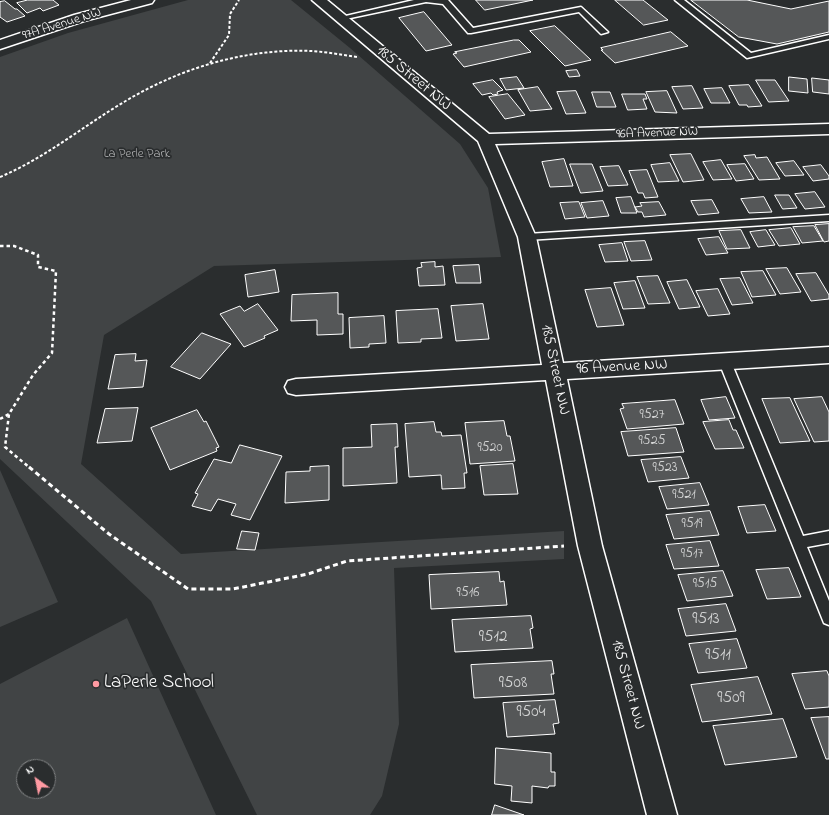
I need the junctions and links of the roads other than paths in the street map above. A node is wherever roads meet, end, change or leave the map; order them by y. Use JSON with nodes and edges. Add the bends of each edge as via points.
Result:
{"nodes":[{"id":1,"x":147,"y":0,"type":"edge"},
{"id":2,"x":319,"y":0,"type":"edge"},
{"id":3,"x":424,"y":0,"type":"edge"},
{"id":4,"x":429,"y":0,"type":"edge"},
{"id":5,"x":571,"y":0,"type":"edge"},
{"id":6,"x":679,"y":0,"type":"edge"},
{"id":7,"x":581,"y":9,"type":"junction"},
{"id":8,"x":341,"y":18,"type":"junction"},
{"id":9,"x":604,"y":32,"type":"dead end"},
{"id":10,"x":829,"y":37,"type":"edge"},
{"id":11,"x":0,"y":44,"type":"edge"},
{"id":12,"x":829,"y":129,"type":"edge"},
{"id":13,"x":485,"y":139,"type":"junction"},
{"id":14,"x":829,"y":218,"type":"edge"},
{"id":15,"x":527,"y":237,"type":"junction"},
{"id":16,"x":829,"y":355,"type":"edge"},
{"id":17,"x":725,"y":362,"type":"junction"},
{"id":18,"x":554,"y":371,"type":"junction"},
{"id":19,"x":296,"y":386,"type":"dead end"},
{"id":20,"x":829,"y":537,"type":"edge"},
{"id":21,"x":798,"y":543,"type":"junction"},
{"id":22,"x":829,"y":618,"type":"edge"},
{"id":23,"x":662,"y":815,"type":"edge"}],
"edges":[{"from":1,"to":11,"type":"street","name":"97A Avenue NW","via":[[79,18]]},
{"from":2,"to":8,"type":"street","name":"185 Street NW"},
{"from":3,"to":8,"type":"lane"},
{"from":4,"to":7,"type":"lane","via":[[445,2],[472,31]]},
{"from":5,"to":7,"type":"lane"},
{"from":6,"to":10,"type":"lane","via":[[750,56]]},
{"from":7,"to":9,"type":"lane"},
{"from":8,"to":13,"type":"street","name":"185 Street NW"},
{"from":12,"to":13,"type":"street","name":"96A Avenue NW"},
{"from":13,"to":15,"type":"street","name":"185 Street NW"},
{"from":14,"to":15,"type":"lane"},
{"from":15,"to":18,"type":"street","name":"185 Street NW"},
{"from":16,"to":17,"type":"street","name":"96 Avenue NW"},
{"from":17,"to":18,"type":"street","name":"96 Avenue NW"},
{"from":17,"to":21,"type":"lane"},
{"from":18,"to":19,"type":"street","name":"96 Avenue NW"},
{"from":18,"to":23,"type":"street","name":"185 Street NW","via":[[590,546]]},
{"from":20,"to":21,"type":"lane"},
{"from":21,"to":22,"type":"lane"}]}
